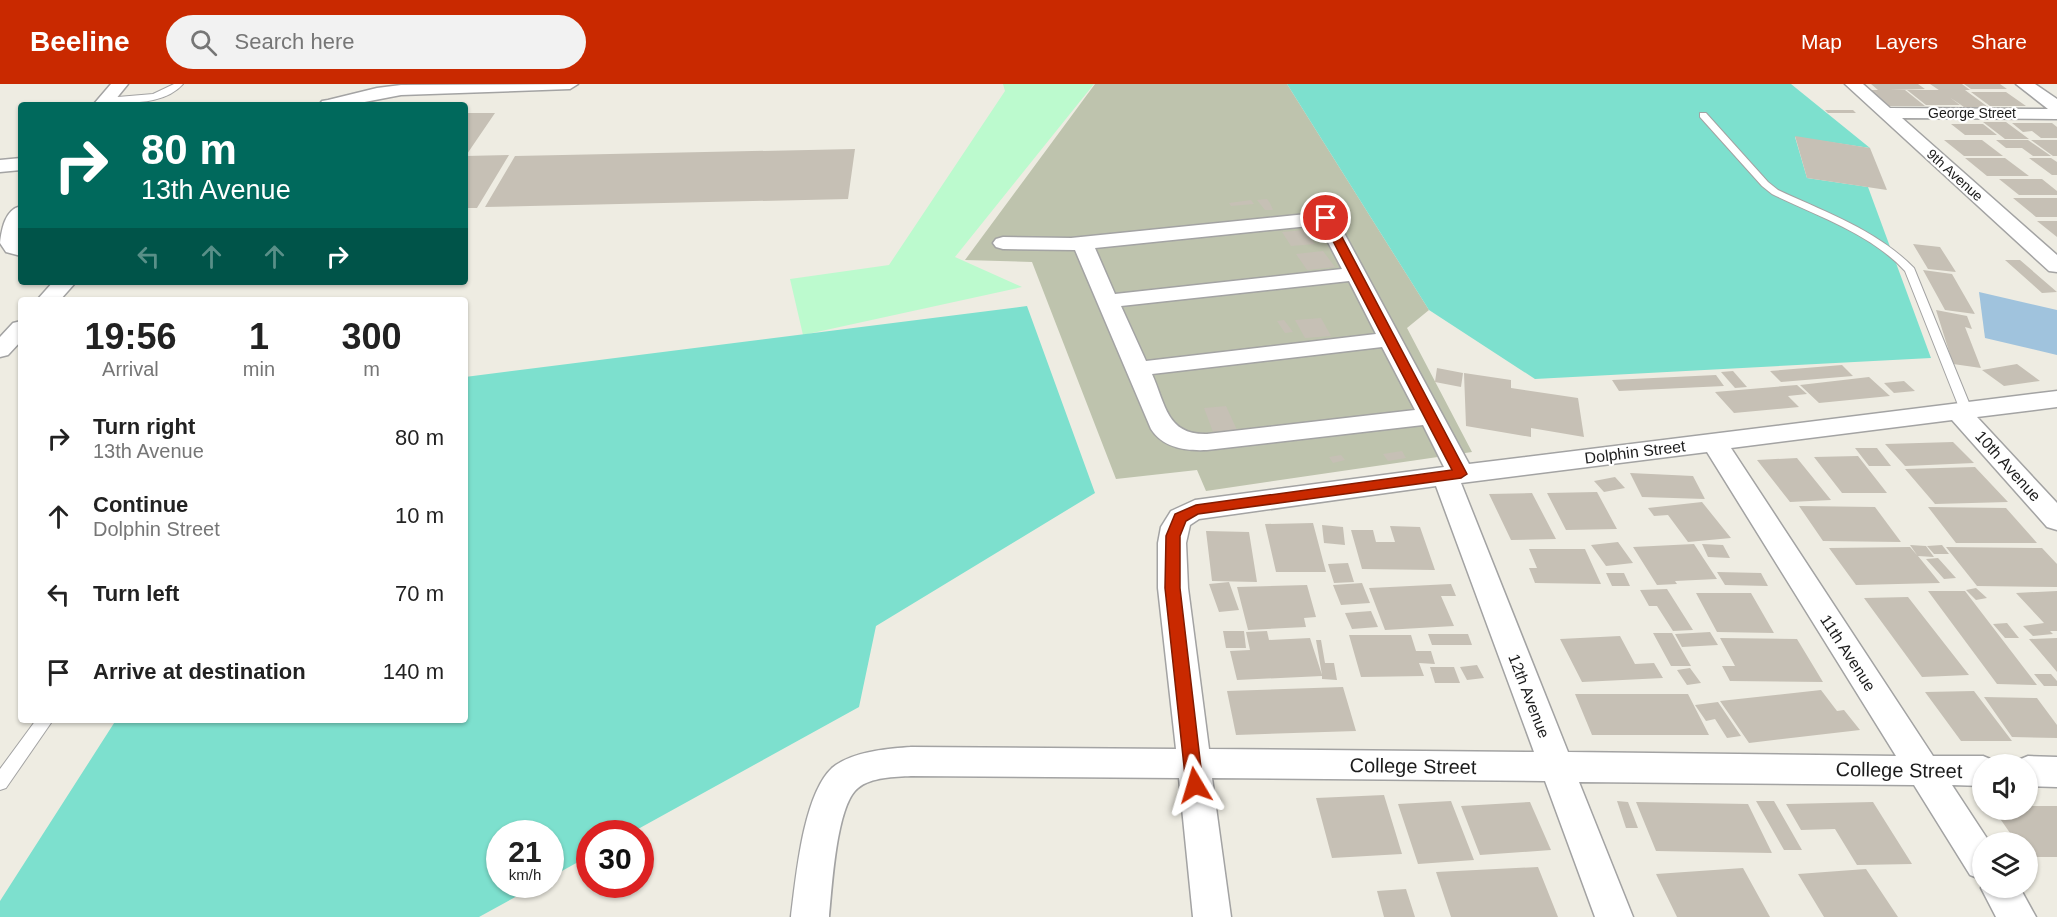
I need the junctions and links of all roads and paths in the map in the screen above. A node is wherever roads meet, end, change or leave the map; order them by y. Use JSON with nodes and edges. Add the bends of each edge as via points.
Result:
{"nodes":[{"id":1,"x":120,"y":84,"type":"edge"},
{"id":2,"x":179,"y":84,"type":"edge"},
{"id":3,"x":570,"y":84,"type":"edge"},
{"id":4,"x":1853,"y":84,"type":"edge"},
{"id":5,"x":2024,"y":84,"type":"edge"},
{"id":6,"x":105,"y":102,"type":"edge"},
{"id":7,"x":112,"y":102,"type":"edge"},
{"id":8,"x":340,"y":102,"type":"edge"},
{"id":9,"x":2057,"y":107,"type":"edge"},
{"id":10,"x":1886,"y":113,"type":"junction"},
{"id":11,"x":2057,"y":114,"type":"edge"},
{"id":12,"x":1703,"y":115,"type":"dead end"},
{"id":13,"x":18,"y":164,"type":"edge"},
{"id":14,"x":0,"y":166,"type":"edge"},
{"id":15,"x":18,"y":216,"type":"edge"},
{"id":16,"x":1003,"y":243,"type":"dead end"},
{"id":17,"x":1082,"y":243,"type":"junction"},
{"id":18,"x":18,"y":249,"type":"edge"},
{"id":19,"x":2047,"y":249,"type":"edge"},
{"id":20,"x":2057,"y":266,"type":"edge"},
{"id":21,"x":1356,"y":274,"type":"junction"},
{"id":22,"x":62,"y":285,"type":"edge"},
{"id":23,"x":51,"y":297,"type":"edge"},
{"id":24,"x":1108,"y":301,"type":"junction"},
{"id":25,"x":18,"y":331,"type":"edge"},
{"id":26,"x":1390,"y":339,"type":"junction"},
{"id":27,"x":0,"y":350,"type":"edge"},
{"id":28,"x":1137,"y":369,"type":"junction"},
{"id":29,"x":2057,"y":399,"type":"edge"},
{"id":30,"x":1962,"y":411,"type":"junction"},
{"id":31,"x":1430,"y":416,"type":"junction"},
{"id":32,"x":1714,"y":443,"type":"junction"},
{"id":33,"x":1453,"y":475,"type":"junction"},
{"id":34,"x":2057,"y":520,"type":"edge"},
{"id":35,"x":43,"y":723,"type":"edge"},
{"id":36,"x":1192,"y":764,"type":"junction"},
{"id":37,"x":1556,"y":767,"type":"junction"},
{"id":38,"x":1923,"y":770,"type":"junction"},
{"id":39,"x":1972,"y":771,"type":"edge"},
{"id":40,"x":2038,"y":771,"type":"edge"},
{"id":41,"x":2057,"y":771,"type":"edge"},
{"id":42,"x":0,"y":783,"type":"edge"},
{"id":43,"x":1972,"y":846,"type":"edge"},
{"id":44,"x":2005,"y":898,"type":"edge"},
{"id":45,"x":810,"y":917,"type":"edge"},
{"id":46,"x":1212,"y":917,"type":"edge"},
{"id":47,"x":1614,"y":917,"type":"edge"},
{"id":48,"x":2017,"y":917,"type":"edge"}],
"edges":[{"from":1,"to":6,"type":"street"},
{"from":2,"to":7,"type":"lane","via":[[159,96]]},
{"from":3,"to":8,"type":"street","via":[[401,90]]},
{"from":4,"to":10,"type":"street","name":"9th Avenue"},
{"from":5,"to":9,"type":"street"},
{"from":10,"to":11,"type":"street","name":"George Street"},
{"from":10,"to":19,"type":"street","name":"9th Avenue"},
{"from":12,"to":30,"type":"lane","via":[[1775,192],[1881,244],[1904,261]]},
{"from":13,"to":14,"type":"street"},
{"from":15,"to":18,"type":"street","via":[[10,242]]},
{"from":16,"to":17,"type":"street"},
{"from":17,"to":21,"type":"street","name":"12th Avenue","via":[[1326,218]]},
{"from":17,"to":24,"type":"street"},
{"from":19,"to":20,"type":"street","name":"9th Avenue"},
{"from":21,"to":24,"type":"street"},
{"from":21,"to":26,"type":"street","name":"12th Avenue"},
{"from":22,"to":23,"type":"street"},
{"from":24,"to":28,"type":"street"},
{"from":25,"to":27,"type":"street"},
{"from":26,"to":28,"type":"street"},
{"from":26,"to":31,"type":"street","name":"12th Avenue"},
{"from":28,"to":31,"type":"street","via":[[1164,429],[1171,436],[1193,442]]},
{"from":29,"to":30,"type":"street","name":"Dolphin Street"},
{"from":30,"to":32,"type":"street","name":"Dolphin Street"},
{"from":30,"to":34,"type":"street","name":"10th Avenue"},
{"from":31,"to":33,"type":"street","name":"12th Avenue"},
{"from":32,"to":33,"type":"street","name":"Dolphin Street"},
{"from":32,"to":38,"type":"street","name":"11th Avenue"},
{"from":33,"to":36,"type":"street","name":"Dolphin Street","via":[[1213,507],[1180,518],[1173,536],[1173,588]]},
{"from":33,"to":37,"type":"street","name":"12th Avenue"},
{"from":35,"to":42,"type":"lane"},
{"from":36,"to":37,"type":"street","name":"College Street"},
{"from":36,"to":45,"type":"street","name":"College Street","via":[[929,762],[875,767],[844,777],[832,794],[825,818]]},
{"from":36,"to":46,"type":"street"},
{"from":37,"to":38,"type":"street","name":"College Street"},
{"from":37,"to":47,"type":"street","name":"12th Avenue"},
{"from":38,"to":39,"type":"street","name":"College Street"},
{"from":38,"to":43,"type":"street","name":"11th Avenue"},
{"from":40,"to":41,"type":"street"},
{"from":44,"to":48,"type":"street"}]}
